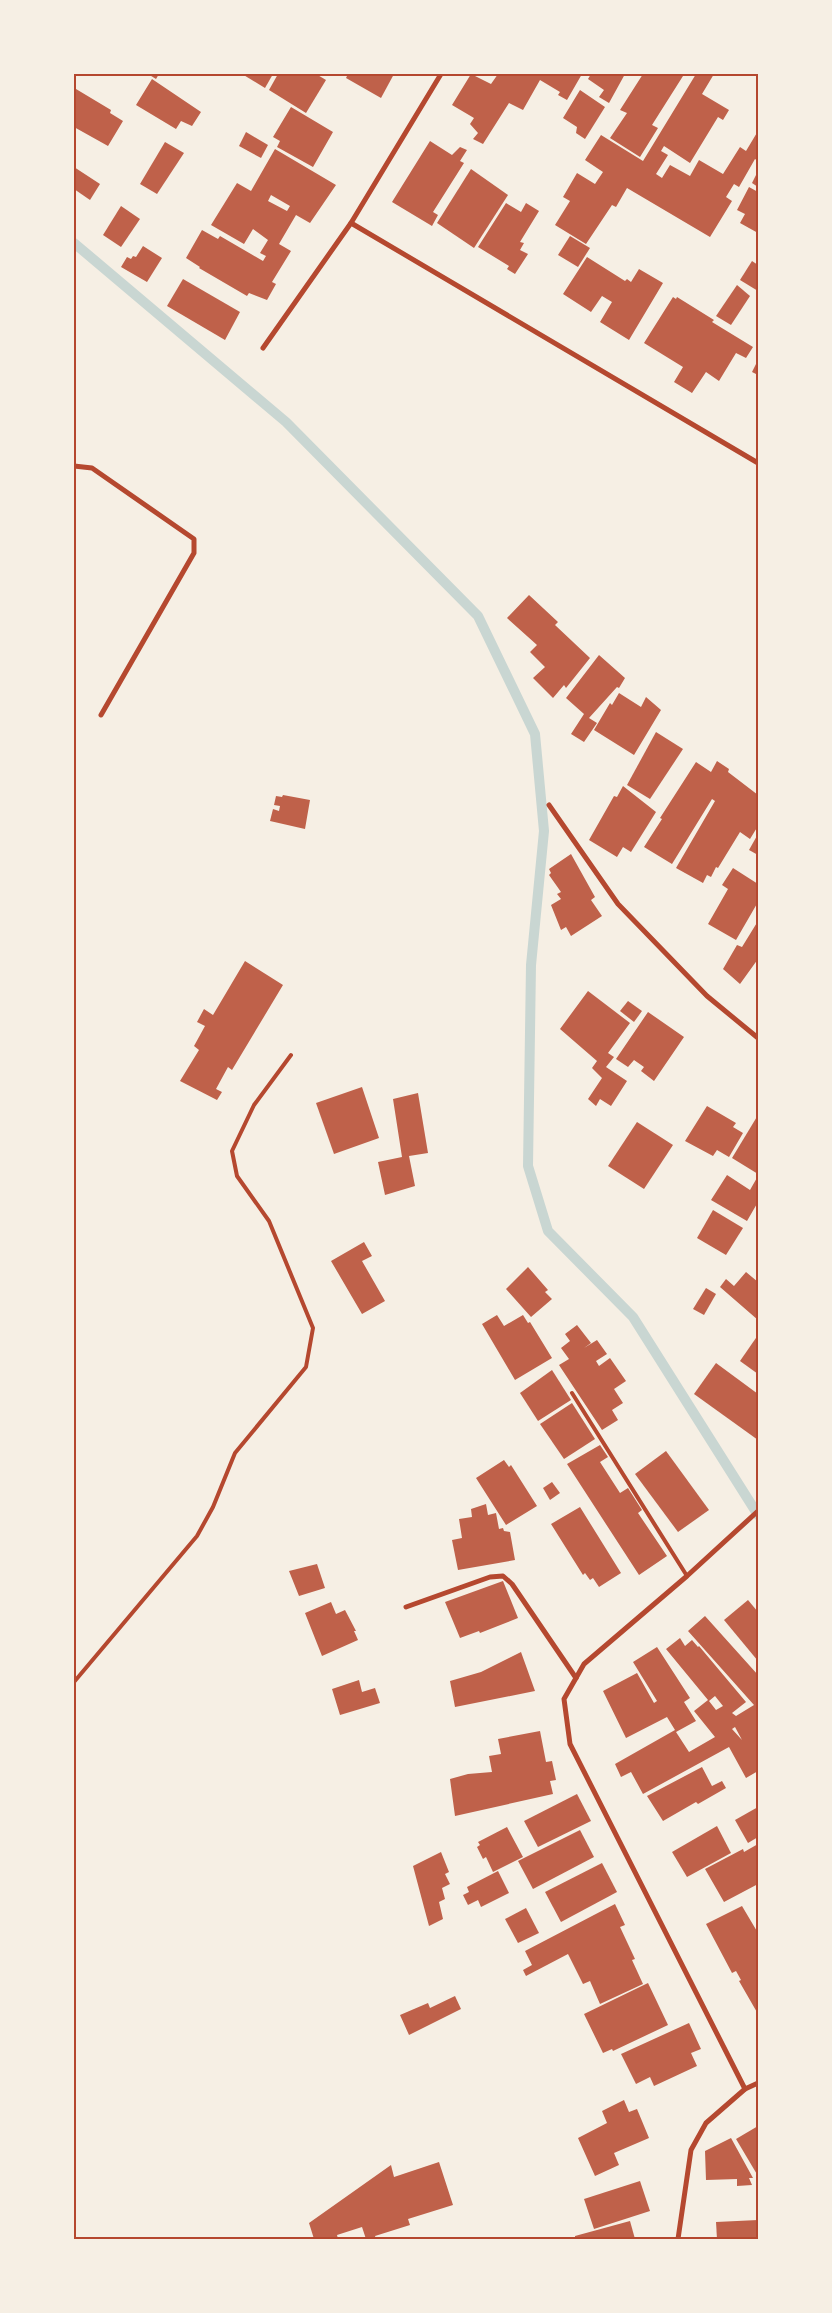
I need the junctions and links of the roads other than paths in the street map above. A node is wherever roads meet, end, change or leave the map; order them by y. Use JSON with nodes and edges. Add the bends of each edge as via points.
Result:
{"nodes":[{"id":1,"x":441,"y":74,"type":"edge"},
{"id":2,"x":351,"y":224,"type":"junction"},
{"id":3,"x":263,"y":348,"type":"dead end"},
{"id":4,"x":758,"y":463,"type":"edge"},
{"id":5,"x":74,"y":466,"type":"edge"},
{"id":6,"x":100,"y":715,"type":"dead end"},
{"id":7,"x":549,"y":805,"type":"dead end"},
{"id":8,"x":758,"y":1038,"type":"edge"},
{"id":9,"x":291,"y":1055,"type":"dead end"},
{"id":10,"x":572,"y":1393,"type":"dead end"},
{"id":11,"x":758,"y":1511,"type":"edge"},
{"id":12,"x":687,"y":1576,"type":"junction"},
{"id":13,"x":406,"y":1607,"type":"dead end"},
{"id":14,"x":576,"y":1678,"type":"junction"},
{"id":15,"x":74,"y":1682,"type":"edge"},
{"id":16,"x":758,"y":2083,"type":"edge"},
{"id":17,"x":745,"y":2089,"type":"junction"},
{"id":18,"x":678,"y":2239,"type":"edge"}],
"edges":[{"from":1,"to":2,"type":"street"},
{"from":2,"to":3,"type":"street"},
{"from":2,"to":4,"type":"street"},
{"from":5,"to":6,"type":"street","via":[[92,468],[194,540],[194,553]]},
{"from":7,"to":8,"type":"street","via":[[618,904],[707,996]]},
{"from":9,"to":15,"type":"lane","via":[[254,1105],[232,1151],[237,1176],[269,1221],[313,1328],[306,1367],[235,1453],[197,1536]]},
{"from":10,"to":12,"type":"lane"},
{"from":11,"to":12,"type":"street"},
{"from":12,"to":14,"type":"street","via":[[584,1664]]},
{"from":13,"to":14,"type":"street","via":[[490,1577],[503,1576],[512,1584]]},
{"from":14,"to":17,"type":"street","via":[[564,1699],[570,1744]]},
{"from":16,"to":17,"type":"street"},
{"from":17,"to":18,"type":"street","via":[[706,2123],[691,2150]]}]}
